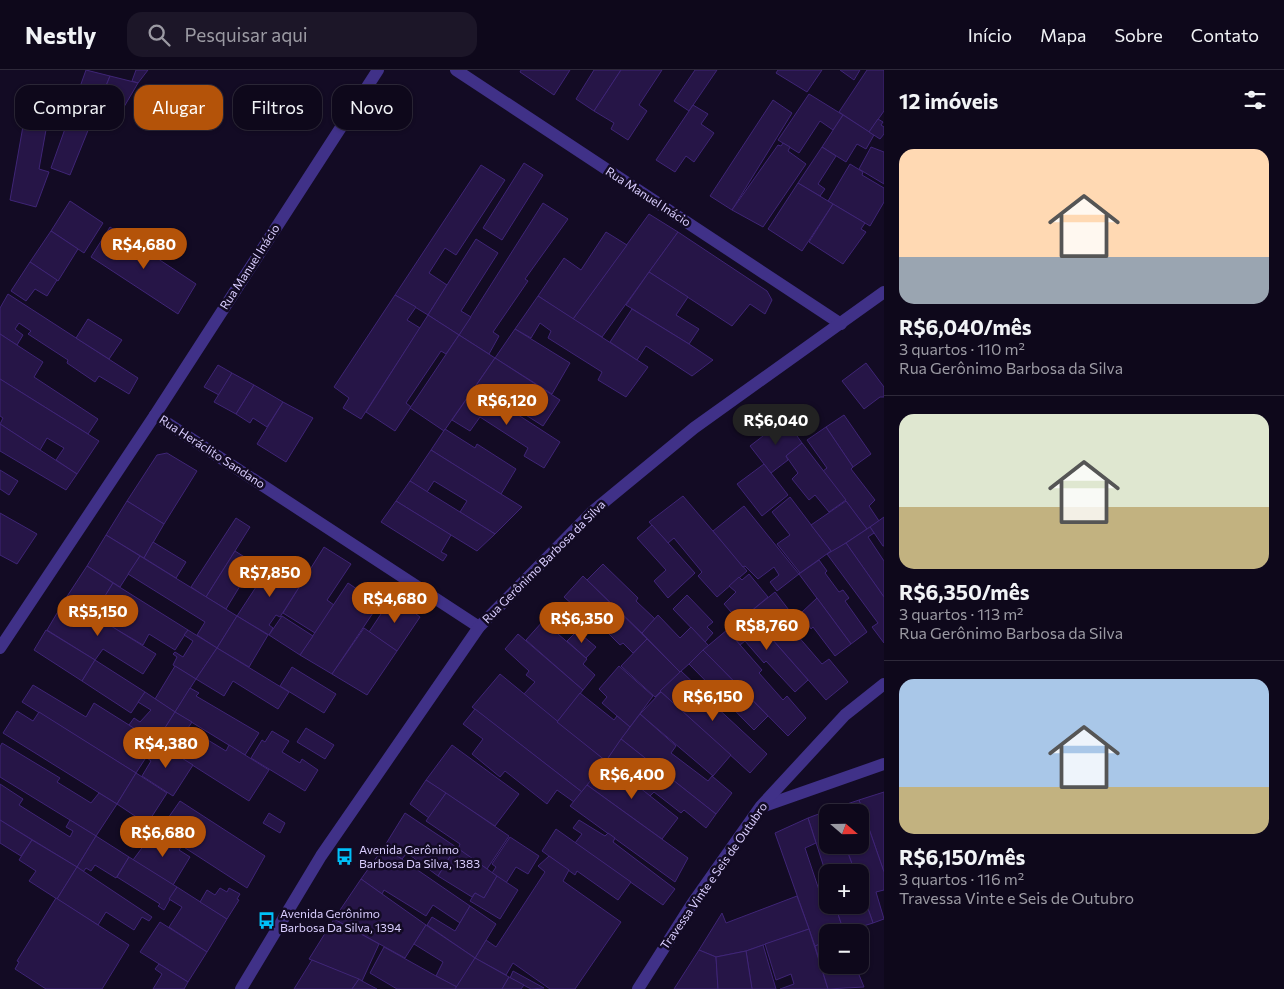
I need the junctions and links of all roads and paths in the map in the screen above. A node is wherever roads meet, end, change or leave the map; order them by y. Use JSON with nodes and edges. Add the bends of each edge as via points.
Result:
{"nodes":[{"id":1,"x":378,"y":70,"type":"edge"},
{"id":2,"x":456,"y":70,"type":"edge"},
{"id":3,"x":884,"y":292,"type":"edge"},
{"id":4,"x":841,"y":324,"type":"junction"},
{"id":5,"x":155,"y":414,"type":"junction"},
{"id":6,"x":479,"y":627,"type":"junction"},
{"id":7,"x":0,"y":648,"type":"edge"},
{"id":8,"x":884,"y":684,"type":"edge"},
{"id":9,"x":884,"y":764,"type":"edge"},
{"id":10,"x":761,"y":806,"type":"junction"},
{"id":11,"x":242,"y":989,"type":"edge"},
{"id":12,"x":638,"y":989,"type":"edge"}],
"edges":[{"from":1,"to":5,"type":"street","name":"Rua Manuel Inácio"},
{"from":2,"to":4,"type":"street","name":"Rua Manuel Inácio"},
{"from":3,"to":4,"type":"street","name":"Rua Gerônimo Barbosa da Silva"},
{"from":4,"to":6,"type":"street","name":"Rua Gerônimo Barbosa da Silva","via":[[694,428],[592,512]]},
{"from":5,"to":6,"type":"street","name":"Rua Heráclito Sandano"},
{"from":5,"to":7,"type":"street","name":"Rua Heráclito Sandano"},
{"from":6,"to":11,"type":"street","name":"Rua Gerônimo Barbosa da Silva","via":[[321,856]]},
{"from":8,"to":10,"type":"street","name":"Travessa Vinte e Seis de Outubro","via":[[844,715]]},
{"from":9,"to":10,"type":"street"},
{"from":10,"to":12,"type":"street","name":"Travessa Vinte e Seis de Outubro","via":[[692,904]]}]}
